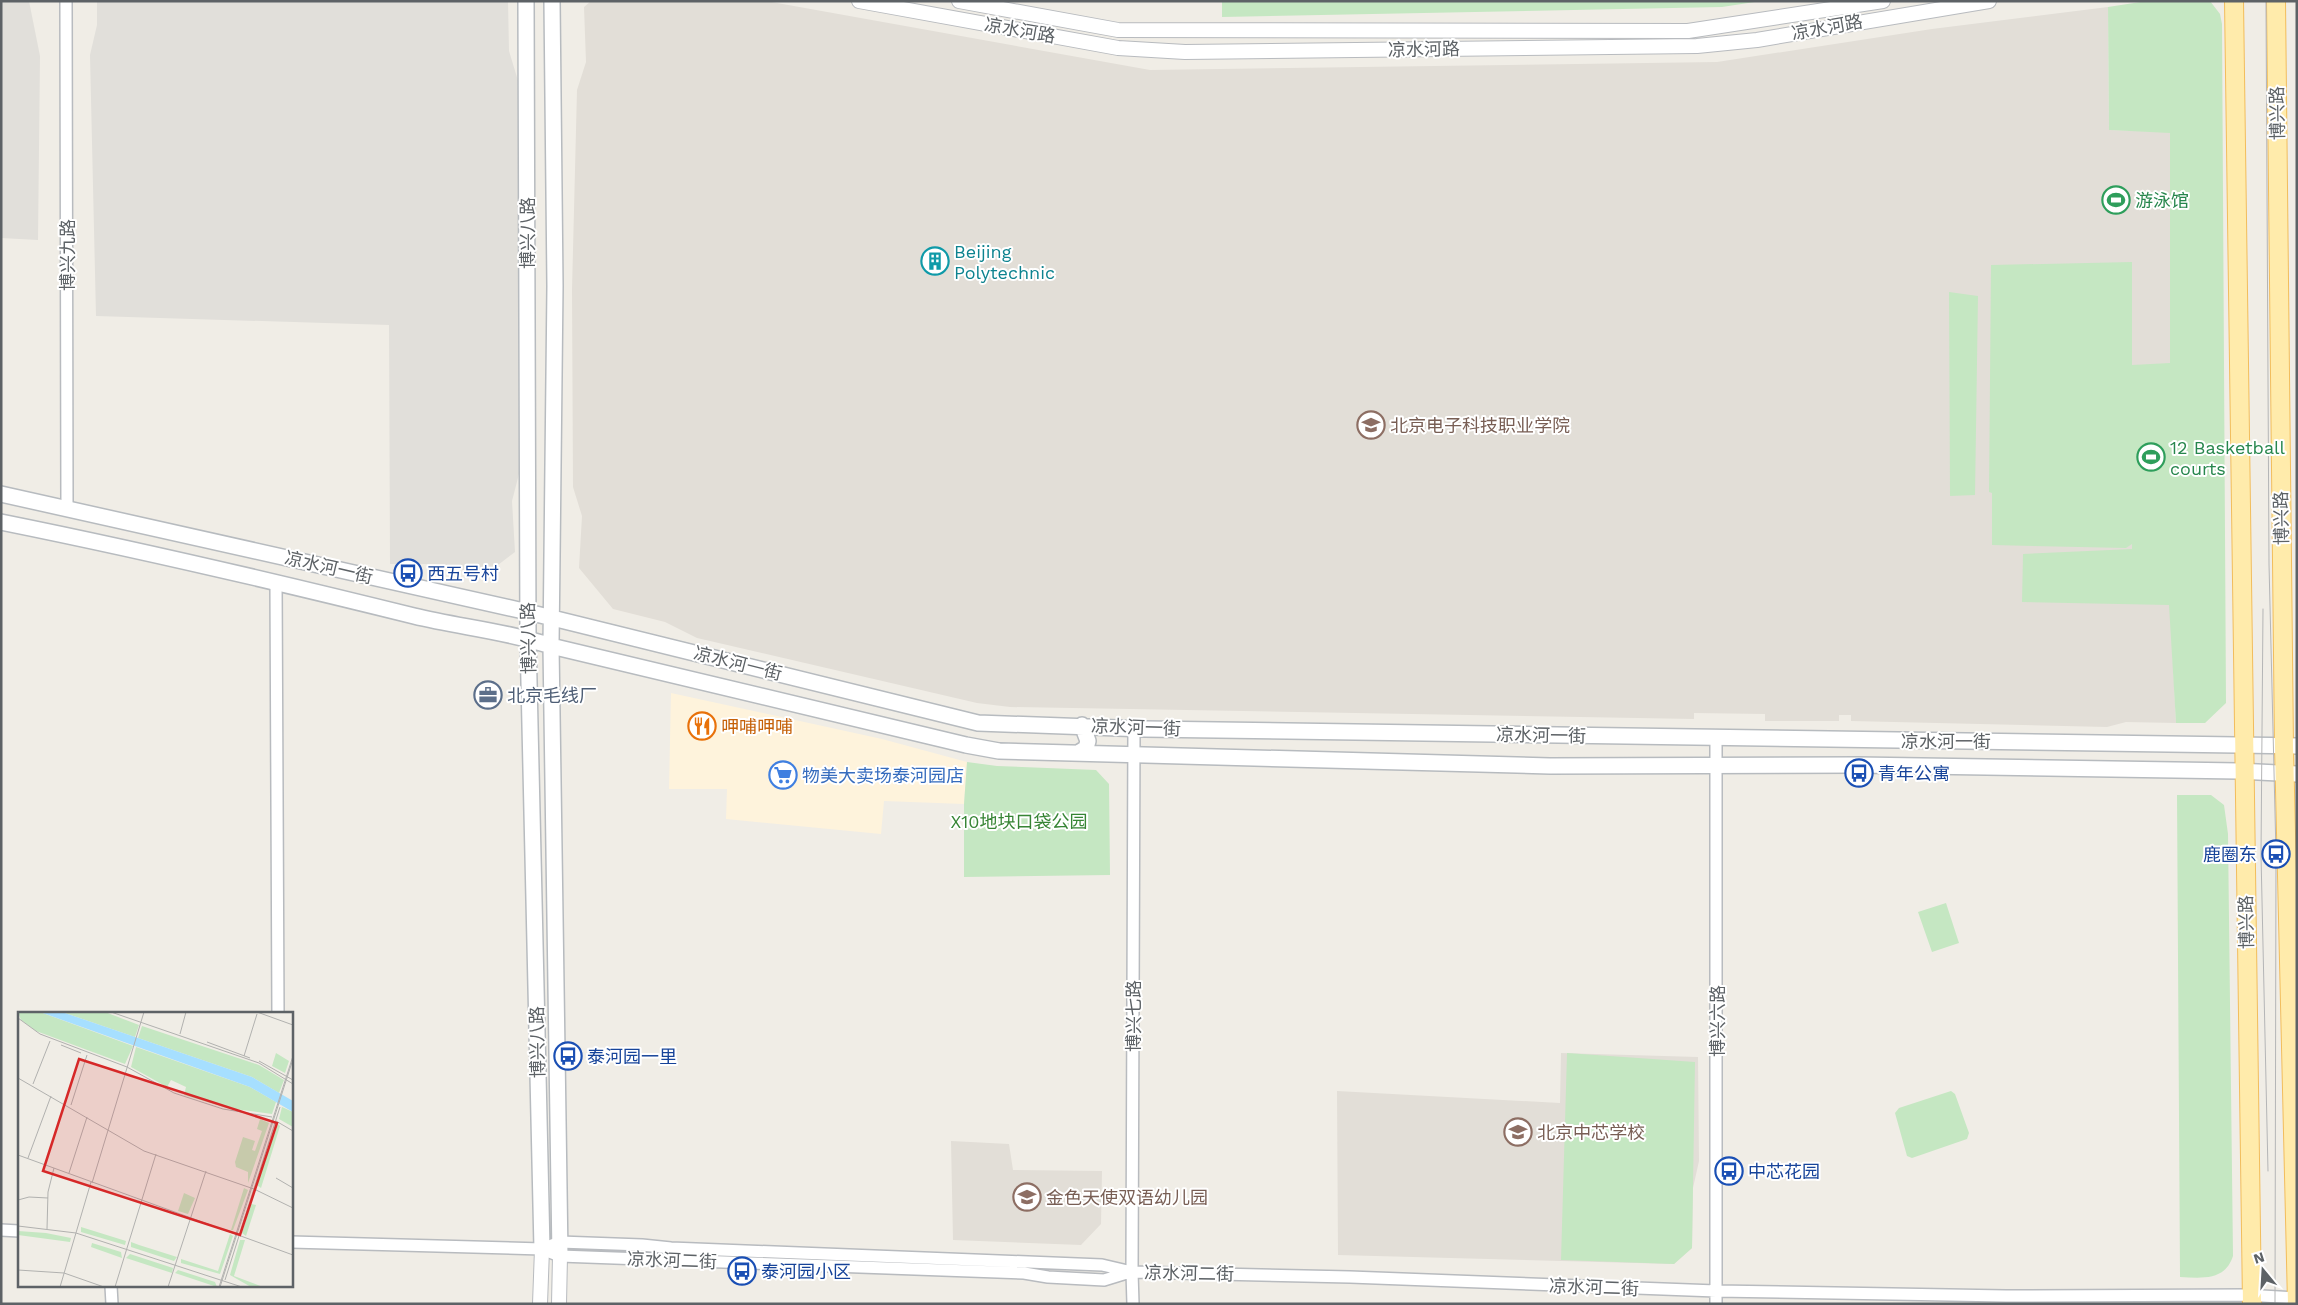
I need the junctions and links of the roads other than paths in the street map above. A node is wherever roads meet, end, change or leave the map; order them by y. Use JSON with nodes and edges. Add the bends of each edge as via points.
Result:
{"nodes":[{"id":1,"x":66,"y":1,"type":"edge"},
{"id":2,"x":526,"y":1,"type":"edge"},
{"id":3,"x":552,"y":1,"type":"edge"},
{"id":4,"x":859,"y":1,"type":"edge"},
{"id":5,"x":959,"y":1,"type":"edge"},
{"id":6,"x":1883,"y":1,"type":"edge"},
{"id":7,"x":1989,"y":1,"type":"edge"},
{"id":8,"x":2234,"y":1,"type":"edge"},
{"id":9,"x":2276,"y":1,"type":"edge"},
{"id":10,"x":1,"y":494,"type":"edge"},
{"id":11,"x":67,"y":508,"type":"junction"},
{"id":12,"x":1,"y":522,"type":"edge"},
{"id":13,"x":276,"y":582,"type":"junction"},
{"id":14,"x":528,"y":612,"type":"junction"},
{"id":15,"x":551,"y":617,"type":"junction"},
{"id":16,"x":528,"y":638,"type":"junction"},
{"id":17,"x":551,"y":646,"type":"junction"},
{"id":18,"x":1082,"y":725,"type":"junction"},
{"id":19,"x":1134,"y":728,"type":"junction"},
{"id":20,"x":1716,"y":738,"type":"junction"},
{"id":21,"x":2245,"y":746,"type":"junction"},
{"id":22,"x":2290,"y":746,"type":"edge"},
{"id":23,"x":1078,"y":753,"type":"junction"},
{"id":24,"x":1134,"y":755,"type":"junction"},
{"id":25,"x":1717,"y":764,"type":"junction"},
{"id":26,"x":2244,"y":772,"type":"junction"},
{"id":27,"x":2291,"y":774,"type":"edge"},
{"id":28,"x":278,"y":1012,"type":"edge"},
{"id":29,"x":1,"y":1230,"type":"edge"},
{"id":30,"x":18,"y":1231,"type":"edge"},
{"id":31,"x":292,"y":1242,"type":"edge"},
{"id":32,"x":542,"y":1248,"type":"junction"},
{"id":33,"x":560,"y":1249,"type":"junction"},
{"id":34,"x":1132,"y":1272,"type":"junction"},
{"id":35,"x":111,"y":1288,"type":"edge"},
{"id":36,"x":1716,"y":1291,"type":"junction"},
{"id":37,"x":2297,"y":1298,"type":"edge"},
{"id":38,"x":2252,"y":1300,"type":"edge"},
{"id":39,"x":112,"y":1304,"type":"edge"},
{"id":40,"x":540,"y":1304,"type":"edge"},
{"id":41,"x":559,"y":1304,"type":"edge"},
{"id":42,"x":1133,"y":1304,"type":"edge"},
{"id":43,"x":1716,"y":1304,"type":"edge"},
{"id":44,"x":2297,"y":1304,"type":"edge"}],
"edges":[{"from":1,"to":11,"type":"street","name":"博兴九路"},
{"from":2,"to":14,"type":"main road","name":"博兴八路"},
{"from":3,"to":15,"type":"main road","name":"博兴八路"},
{"from":4,"to":7,"type":"street","name":"凉水河路","via":[[1118,48],[1186,52],[1698,46],[1757,40]]},
{"from":5,"to":6,"type":"street","name":"凉水河路","via":[[1118,30],[1688,31]]},
{"from":8,"to":21,"type":"main road","name":"博兴路"},
{"from":9,"to":22,"type":"main road","name":"博兴路"},
{"from":10,"to":11,"type":"main road","name":"凉水河一街"},
{"from":11,"to":14,"type":"main road","name":"凉水河一街"},
{"from":12,"to":13,"type":"main road","name":"凉水河一街"},
{"from":13,"to":16,"type":"main road","name":"凉水河一街","via":[[438,622]]},
{"from":13,"to":28,"type":"street"},
{"from":14,"to":15,"type":"main road","name":"凉水河一街"},
{"from":14,"to":16,"type":"main road","name":"博兴八路"},
{"from":15,"to":17,"type":"main road","name":"博兴八路"},
{"from":15,"to":18,"type":"main road","name":"凉水河一街","via":[[978,723]]},
{"from":16,"to":17,"type":"main road","name":"凉水河一街"},
{"from":16,"to":32,"type":"main road","name":"博兴八路"},
{"from":17,"to":23,"type":"main road","name":"凉水河一街","via":[[966,745],[1000,751]]},
{"from":17,"to":33,"type":"main road","name":"博兴八路"},
{"from":18,"to":19,"type":"main road","name":"凉水河一街"},
{"from":18,"to":23,"type":"main road","via":[[1088,740],[1086,748]]},
{"from":19,"to":20,"type":"main road","name":"凉水河一街"},
{"from":19,"to":24,"type":"street","name":"博兴七路"},
{"from":20,"to":21,"type":"main road","name":"凉水河一街"},
{"from":20,"to":25,"type":"street","name":"博兴六路"},
{"from":21,"to":22,"type":"main road","name":"凉水河一街"},
{"from":21,"to":26,"type":"main road","name":"博兴路"},
{"from":22,"to":27,"type":"main road","name":"博兴路"},
{"from":23,"to":24,"type":"main road","name":"凉水河一街"},
{"from":24,"to":25,"type":"main road","name":"凉水河一街","via":[[1550,766]]},
{"from":24,"to":34,"type":"street","name":"博兴七路"},
{"from":25,"to":26,"type":"main road","name":"凉水河一街"},
{"from":25,"to":36,"type":"street","name":"博兴六路"},
{"from":26,"to":27,"type":"main road","name":"凉水河一街"},
{"from":26,"to":38,"type":"main road","name":"博兴路"},
{"from":27,"to":37,"type":"main road","name":"博兴路"},
{"from":29,"to":30,"type":"street"},
{"from":31,"to":32,"type":"street","name":"凉水河二街"},
{"from":32,"to":33,"type":"street","name":"凉水河二街"},
{"from":32,"to":40,"type":"street","name":"博兴八路"},
{"from":33,"to":34,"type":"street","name":"凉水河二街","via":[[1104,1280]]},
{"from":33,"to":41,"type":"street","name":"博兴八路"},
{"from":34,"to":36,"type":"street","name":"凉水河二街"},
{"from":34,"to":42,"type":"street","name":"博兴七路"},
{"from":35,"to":39,"type":"street"},
{"from":36,"to":38,"type":"street","name":"凉水河二街"},
{"from":36,"to":43,"type":"street","name":"博兴六路"},
{"from":37,"to":38,"type":"street","name":"凉水河二街"},
{"from":37,"to":44,"type":"main road","name":"博兴路"}]}
